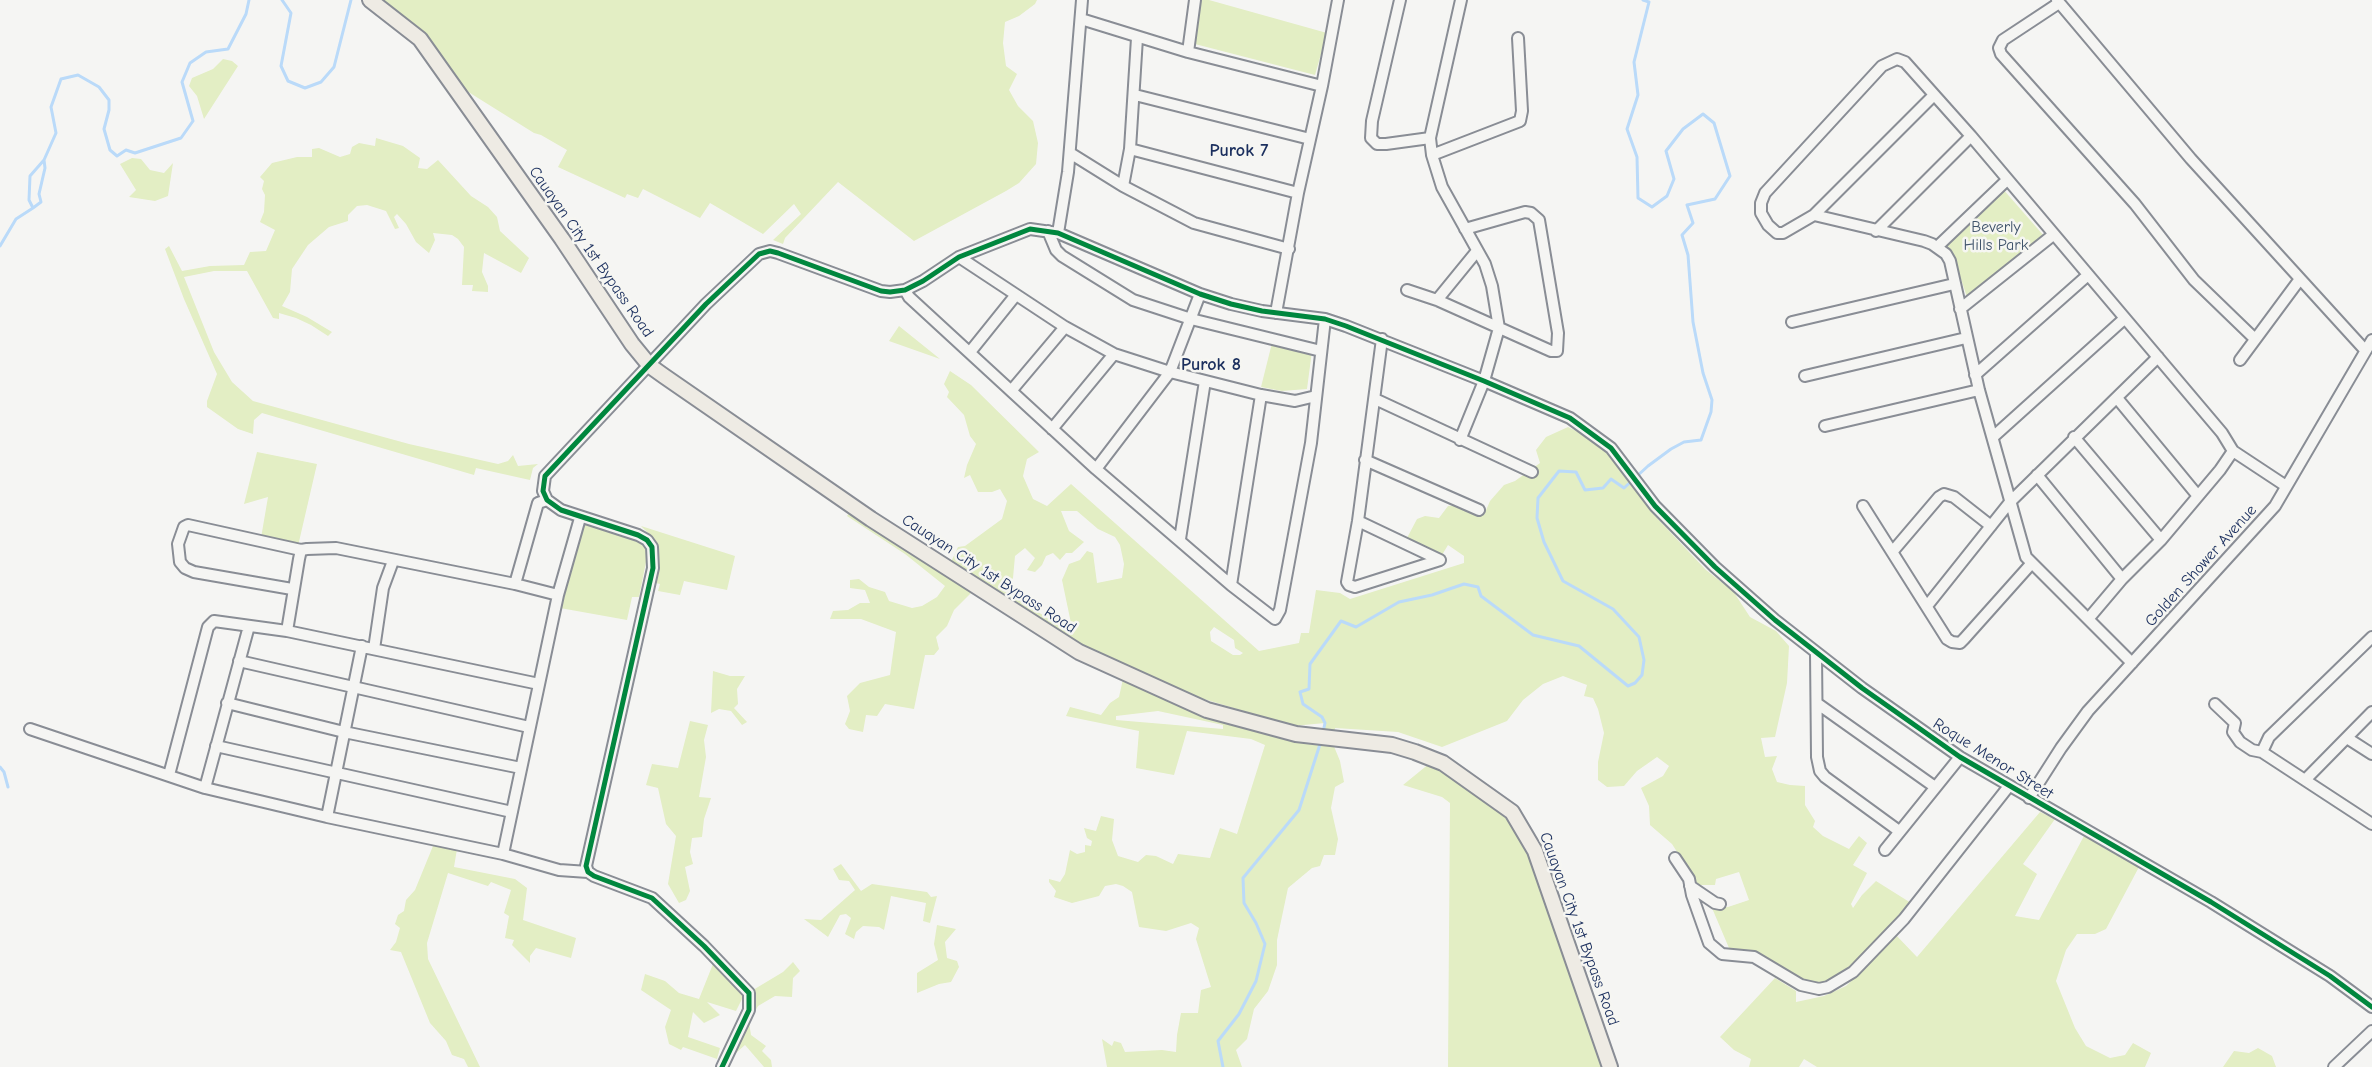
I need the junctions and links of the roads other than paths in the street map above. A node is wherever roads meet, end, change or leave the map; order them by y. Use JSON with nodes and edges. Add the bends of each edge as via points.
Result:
{"nodes":[{"id":1,"x":370,"y":0,"type":"edge"},
{"id":2,"x":1082,"y":0,"type":"edge"},
{"id":3,"x":1195,"y":0,"type":"edge"},
{"id":4,"x":1338,"y":0,"type":"edge"},
{"id":5,"x":1400,"y":0,"type":"edge"},
{"id":6,"x":1461,"y":0,"type":"edge"},
{"id":7,"x":2058,"y":2,"type":"edge"},
{"id":8,"x":1081,"y":19,"type":"junction"},
{"id":9,"x":1137,"y":38,"type":"junction"},
{"id":10,"x":1518,"y":38,"type":"dead end"},
{"id":11,"x":1188,"y":52,"type":"junction"},
{"id":12,"x":1322,"y":86,"type":"junction"},
{"id":13,"x":1135,"y":94,"type":"junction"},
{"id":14,"x":1934,"y":95,"type":"junction"},
{"id":15,"x":1971,"y":136,"type":"junction"},
{"id":16,"x":1430,"y":138,"type":"junction"},
{"id":17,"x":1310,"y":139,"type":"junction"},
{"id":18,"x":1130,"y":149,"type":"junction"},
{"id":19,"x":1070,"y":153,"type":"junction"},
{"id":20,"x":1432,"y":155,"type":"junction"},
{"id":21,"x":2007,"y":180,"type":"junction"},
{"id":22,"x":1123,"y":186,"type":"junction"},
{"id":23,"x":1298,"y":193,"type":"junction"},
{"id":24,"x":1814,"y":215,"type":"junction"},
{"id":25,"x":1465,"y":229,"type":"junction"},
{"id":26,"x":1876,"y":231,"type":"junction"},
{"id":27,"x":1053,"y":232,"type":"junction"},
{"id":28,"x":2054,"y":235,"type":"junction"},
{"id":29,"x":1937,"y":246,"type":"junction"},
{"id":30,"x":1289,"y":249,"type":"junction"},
{"id":31,"x":1477,"y":251,"type":"junction"},
{"id":32,"x":959,"y":257,"type":"junction"},
{"id":33,"x":2088,"y":274,"type":"junction"},
{"id":34,"x":2300,"y":279,"type":"junction"},
{"id":35,"x":1954,"y":284,"type":"junction"},
{"id":36,"x":905,"y":290,"type":"junction"},
{"id":37,"x":1407,"y":290,"type":"dead end"},
{"id":38,"x":1200,"y":294,"type":"junction"},
{"id":39,"x":1016,"y":296,"type":"junction"},
{"id":40,"x":1437,"y":300,"type":"junction"},
{"id":41,"x":1960,"y":309,"type":"junction"},
{"id":42,"x":1276,"y":313,"type":"junction"},
{"id":43,"x":1190,"y":319,"type":"junction"},
{"id":44,"x":1325,"y":319,"type":"junction"},
{"id":45,"x":2124,"y":319,"type":"junction"},
{"id":46,"x":1792,"y":322,"type":"dead end"},
{"id":47,"x":1065,"y":327,"type":"junction"},
{"id":48,"x":1499,"y":328,"type":"junction"},
{"id":49,"x":1966,"y":338,"type":"junction"},
{"id":50,"x":1382,"y":339,"type":"junction"},
{"id":51,"x":2255,"y":339,"type":"junction"},
{"id":52,"x":2372,"y":340,"type":"edge"},
{"id":53,"x":2365,"y":350,"type":"junction"},
{"id":54,"x":1321,"y":351,"type":"junction"},
{"id":55,"x":970,"y":352,"type":"junction"},
{"id":56,"x":1114,"y":354,"type":"junction"},
{"id":57,"x":2158,"y":357,"type":"junction"},
{"id":58,"x":2240,"y":360,"type":"dead end"},
{"id":59,"x":650,"y":366,"type":"junction"},
{"id":60,"x":1170,"y":372,"type":"junction"},
{"id":61,"x":1975,"y":375,"type":"junction"},
{"id":62,"x":1805,"y":376,"type":"dead end"},
{"id":63,"x":1205,"y":380,"type":"junction"},
{"id":64,"x":1484,"y":381,"type":"junction"},
{"id":65,"x":1979,"y":390,"type":"junction"},
{"id":66,"x":1011,"y":391,"type":"junction"},
{"id":67,"x":1261,"y":395,"type":"junction"},
{"id":68,"x":1316,"y":396,"type":"junction"},
{"id":69,"x":2117,"y":398,"type":"junction"},
{"id":70,"x":1375,"y":399,"type":"junction"},
{"id":71,"x":1825,"y":426,"type":"dead end"},
{"id":72,"x":1052,"y":429,"type":"junction"},
{"id":73,"x":1993,"y":437,"type":"junction"},
{"id":74,"x":2074,"y":437,"type":"junction"},
{"id":75,"x":1460,"y":440,"type":"junction"},
{"id":76,"x":2233,"y":451,"type":"junction"},
{"id":77,"x":1365,"y":460,"type":"junction"},
{"id":78,"x":1096,"y":469,"type":"junction"},
{"id":79,"x":1532,"y":472,"type":"dead end"},
{"id":80,"x":2037,"y":475,"type":"junction"},
{"id":81,"x":2286,"y":486,"type":"junction"},
{"id":82,"x":2198,"y":496,"type":"junction"},
{"id":83,"x":547,"y":500,"type":"junction"},
{"id":84,"x":2010,"y":502,"type":"junction"},
{"id":85,"x":1863,"y":506,"type":"dead end"},
{"id":86,"x":1479,"y":510,"type":"dead end"},
{"id":87,"x":580,"y":518,"type":"junction"},
{"id":88,"x":1358,"y":522,"type":"junction"},
{"id":89,"x":1991,"y":526,"type":"junction"},
{"id":90,"x":1180,"y":540,"type":"junction"},
{"id":91,"x":2160,"y":540,"type":"junction"},
{"id":92,"x":301,"y":550,"type":"junction"},
{"id":93,"x":1893,"y":551,"type":"junction"},
{"id":94,"x":393,"y":561,"type":"junction"},
{"id":95,"x":2031,"y":564,"type":"junction"},
{"id":96,"x":2122,"y":579,"type":"junction"},
{"id":97,"x":515,"y":584,"type":"junction"},
{"id":98,"x":1231,"y":585,"type":"junction"},
{"id":99,"x":292,"y":589,"type":"junction"},
{"id":100,"x":558,"y":595,"type":"junction"},
{"id":101,"x":1928,"y":606,"type":"junction"},
{"id":102,"x":2089,"y":618,"type":"junction"},
{"id":103,"x":250,"y":626,"type":"junction"},
{"id":104,"x":287,"y":630,"type":"junction"},
{"id":105,"x":2372,"y":637,"type":"edge"},
{"id":106,"x":362,"y":646,"type":"junction"},
{"id":107,"x":374,"y":649,"type":"junction"},
{"id":108,"x":1816,"y":653,"type":"junction"},
{"id":109,"x":238,"y":661,"type":"junction"},
{"id":110,"x":2132,"y":663,"type":"junction"},
{"id":111,"x":539,"y":684,"type":"junction"},
{"id":112,"x":353,"y":686,"type":"junction"},
{"id":113,"x":227,"y":703,"type":"junction"},
{"id":114,"x":1818,"y":704,"type":"junction"},
{"id":115,"x":2215,"y":704,"type":"dead end"},
{"id":116,"x":2372,"y":712,"type":"edge"},
{"id":117,"x":530,"y":727,"type":"junction"},
{"id":118,"x":30,"y":729,"type":"dead end"},
{"id":119,"x":344,"y":732,"type":"junction"},
{"id":120,"x":2346,"y":738,"type":"junction"},
{"id":121,"x":216,"y":746,"type":"junction"},
{"id":122,"x":2262,"y":752,"type":"junction"},
{"id":123,"x":2372,"y":754,"type":"edge"},
{"id":124,"x":1960,"y":757,"type":"junction"},
{"id":125,"x":521,"y":768,"type":"junction"},
{"id":126,"x":335,"y":774,"type":"junction"},
{"id":127,"x":169,"y":775,"type":"junction"},
{"id":128,"x":2305,"y":780,"type":"junction"},
{"id":129,"x":2009,"y":786,"type":"junction"},
{"id":130,"x":1935,"y":787,"type":"junction"},
{"id":131,"x":205,"y":788,"type":"junction"},
{"id":132,"x":2030,"y":798,"type":"junction"},
{"id":133,"x":512,"y":812,"type":"junction"},
{"id":134,"x":326,"y":817,"type":"junction"},
{"id":135,"x":2372,"y":824,"type":"edge"},
{"id":136,"x":1899,"y":831,"type":"junction"},
{"id":137,"x":1884,"y":850,"type":"dead end"},
{"id":138,"x":503,"y":854,"type":"junction"},
{"id":139,"x":1675,"y":858,"type":"dead end"},
{"id":140,"x":588,"y":872,"type":"junction"},
{"id":141,"x":1690,"y":886,"type":"junction"},
{"id":142,"x":1720,"y":904,"type":"dead end"},
{"id":143,"x":2372,"y":1007,"type":"edge"},
{"id":144,"x":2372,"y":1031,"type":"edge"},
{"id":145,"x":722,"y":1067,"type":"edge"},
{"id":146,"x":1610,"y":1067,"type":"edge"},
{"id":147,"x":2334,"y":1067,"type":"edge"}],
"edges":[{"from":1,"to":59,"type":"main road","name":"Cauayan City 1st Bypass Road","via":[[420,39],[441,65],[464,103]]},
{"from":2,"to":8,"type":"street"},
{"from":3,"to":11,"type":"street"},
{"from":4,"to":12,"type":"street"},
{"from":5,"to":16,"type":"street","via":[[1372,121],[1371,138],[1377,144],[1386,144]]},
{"from":6,"to":16,"type":"street"},
{"from":7,"to":34,"type":"street","via":[[2191,159]]},
{"from":7,"to":51,"type":"street","via":[[2003,40],[1999,48],[2001,54],[2135,204],[2194,280]]},
{"from":8,"to":9,"type":"street"},
{"from":8,"to":19,"type":"street"},
{"from":9,"to":11,"type":"street"},
{"from":9,"to":13,"type":"street"},
{"from":10,"to":20,"type":"street","via":[[1520,121]]},
{"from":11,"to":12,"type":"street"},
{"from":12,"to":17,"type":"street"},
{"from":13,"to":17,"type":"street"},
{"from":13,"to":18,"type":"street"},
{"from":14,"to":15,"type":"street"},
{"from":14,"to":24,"type":"street"},
{"from":14,"to":24,"type":"street","via":[[1905,62],[1897,59],[1882,66],[1765,193],[1761,203],[1761,213],[1777,233],[1783,233]]},
{"from":15,"to":21,"type":"street"},
{"from":15,"to":26,"type":"street"},
{"from":16,"to":20,"type":"street"},
{"from":17,"to":23,"type":"street"},
{"from":18,"to":22,"type":"street"},
{"from":18,"to":23,"type":"street"},
{"from":19,"to":22,"type":"street"},
{"from":19,"to":27,"type":"street","via":[[1063,213]]},
{"from":20,"to":25,"type":"street","via":[[1442,187]]},
{"from":21,"to":28,"type":"street"},
{"from":21,"to":29,"type":"street"},
{"from":22,"to":30,"type":"street","via":[[1194,223]]},
{"from":23,"to":30,"type":"street"},
{"from":24,"to":26,"type":"street"},
{"from":25,"to":31,"type":"street"},
{"from":25,"to":48,"type":"street","via":[[1525,212],[1535,216],[1541,226],[1558,348],[1551,351]]},
{"from":26,"to":29,"type":"street","via":[[1912,237]]},
{"from":27,"to":32,"type":"street","via":[[1030,228]]},
{"from":27,"to":38,"type":"street","name":"Roque Menor Street"},
{"from":27,"to":43,"type":"street","via":[[1056,250],[1092,276],[1133,300]]},
{"from":28,"to":33,"type":"street"},
{"from":28,"to":41,"type":"street"},
{"from":29,"to":35,"type":"street","via":[[1950,261]]},
{"from":30,"to":42,"type":"street"},
{"from":31,"to":40,"type":"street"},
{"from":31,"to":48,"type":"street","via":[[1492,286]]},
{"from":32,"to":36,"type":"street"},
{"from":32,"to":39,"type":"street"},
{"from":33,"to":45,"type":"street"},
{"from":33,"to":61,"type":"street"},
{"from":34,"to":51,"type":"street"},
{"from":34,"to":53,"type":"street"},
{"from":35,"to":41,"type":"street"},
{"from":35,"to":46,"type":"street"},
{"from":36,"to":55,"type":"street"},
{"from":36,"to":59,"type":"street","via":[[881,291],[778,253],[764,252],[706,304]]},
{"from":37,"to":40,"type":"street"},
{"from":38,"to":42,"type":"street","name":"Roque Menor Street"},
{"from":38,"to":43,"type":"street"},
{"from":39,"to":47,"type":"street"},
{"from":39,"to":55,"type":"street"},
{"from":40,"to":48,"type":"street"},
{"from":41,"to":49,"type":"street"},
{"from":42,"to":44,"type":"street","name":"Roque Menor Street"},
{"from":43,"to":54,"type":"street"},
{"from":43,"to":60,"type":"street"},
{"from":44,"to":50,"type":"street","name":"Roque Menor Street"},
{"from":44,"to":54,"type":"street"},
{"from":45,"to":57,"type":"street"},
{"from":45,"to":73,"type":"street"},
{"from":47,"to":56,"type":"street"},
{"from":47,"to":66,"type":"street"},
{"from":48,"to":64,"type":"street"},
{"from":49,"to":61,"type":"street"},
{"from":49,"to":62,"type":"street"},
{"from":50,"to":64,"type":"street","name":"Roque Menor Street"},
{"from":50,"to":70,"type":"street"},
{"from":51,"to":58,"type":"street"},
{"from":52,"to":53,"type":"street","name":"Golden Shower Avenue"},
{"from":53,"to":81,"type":"street","name":"Golden Shower Avenue"},
{"from":54,"to":68,"type":"street"},
{"from":55,"to":66,"type":"street"},
{"from":56,"to":60,"type":"street"},
{"from":56,"to":72,"type":"street"},
{"from":57,"to":69,"type":"street"},
{"from":57,"to":76,"type":"street"},
{"from":59,"to":83,"type":"street","via":[[545,476],[543,491]]},
{"from":59,"to":146,"type":"main road","name":"Cauayan City 1st Bypass Road","via":[[871,519],[1079,652],[1207,710],[1296,734],[1392,745],[1436,760],[1489,794],[1512,812],[1535,850]]},
{"from":60,"to":63,"type":"street"},
{"from":60,"to":78,"type":"street"},
{"from":61,"to":65,"type":"street"},
{"from":63,"to":67,"type":"street"},
{"from":63,"to":90,"type":"street"},
{"from":64,"to":75,"type":"street"},
{"from":64,"to":108,"type":"street","name":"Roque Menor Street","via":[[1570,418],[1611,448],[1662,514],[1715,567]]},
{"from":65,"to":71,"type":"street"},
{"from":65,"to":73,"type":"street"},
{"from":66,"to":72,"type":"street"},
{"from":67,"to":68,"type":"street","via":[[1295,400]]},
{"from":67,"to":98,"type":"street"},
{"from":68,"to":98,"type":"street","via":[[1311,443],[1278,616],[1272,619]]},
{"from":69,"to":74,"type":"street"},
{"from":69,"to":82,"type":"street"},
{"from":70,"to":75,"type":"street"},
{"from":70,"to":77,"type":"street"},
{"from":72,"to":78,"type":"street"},
{"from":73,"to":84,"type":"street"},
{"from":74,"to":80,"type":"street"},
{"from":74,"to":91,"type":"street"},
{"from":75,"to":79,"type":"street"},
{"from":76,"to":81,"type":"street"},
{"from":76,"to":82,"type":"street"},
{"from":77,"to":86,"type":"street"},
{"from":77,"to":88,"type":"street"},
{"from":78,"to":90,"type":"street"},
{"from":80,"to":84,"type":"street"},
{"from":80,"to":96,"type":"street"},
{"from":81,"to":110,"type":"street","name":"Golden Shower Avenue","via":[[2275,506],[2246,540]]},
{"from":82,"to":91,"type":"street"},
{"from":83,"to":87,"type":"street"},
{"from":83,"to":97,"type":"street","via":[[538,503]]},
{"from":84,"to":89,"type":"street"},
{"from":84,"to":95,"type":"street","via":[[2021,544]]},
{"from":85,"to":93,"type":"street"},
{"from":87,"to":100,"type":"street"},
{"from":87,"to":140,"type":"street","via":[[638,535],[647,540],[653,554],[653,568],[587,858]]},
{"from":88,"to":88,"type":"street","via":[[1383,533],[1440,560],[1352,587],[1347,578]]},
{"from":89,"to":93,"type":"street","via":[[1954,497],[1944,494]]},
{"from":89,"to":101,"type":"street"},
{"from":90,"to":98,"type":"street"},
{"from":91,"to":96,"type":"street"},
{"from":92,"to":94,"type":"street","via":[[336,548]]},
{"from":92,"to":99,"type":"street"},
{"from":92,"to":99,"type":"street","via":[[188,525],[180,534],[178,556],[185,568],[201,574]]},
{"from":93,"to":101,"type":"street"},
{"from":94,"to":97,"type":"street"},
{"from":94,"to":107,"type":"street","via":[[383,588]]},
{"from":95,"to":101,"type":"street","via":[[1960,643],[1948,639]]},
{"from":95,"to":102,"type":"street"},
{"from":96,"to":102,"type":"street"},
{"from":97,"to":100,"type":"street"},
{"from":99,"to":104,"type":"street"},
{"from":100,"to":111,"type":"street"},
{"from":102,"to":110,"type":"street"},
{"from":103,"to":104,"type":"street"},
{"from":103,"to":109,"type":"street"},
{"from":103,"to":127,"type":"street","via":[[216,620],[210,623]]},
{"from":104,"to":106,"type":"street"},
{"from":105,"to":122,"type":"street","via":[[2269,737]]},
{"from":106,"to":107,"type":"street"},
{"from":106,"to":112,"type":"street"},
{"from":107,"to":111,"type":"street"},
{"from":108,"to":114,"type":"street"},
{"from":108,"to":124,"type":"street","name":"Roque Menor Street"},
{"from":109,"to":112,"type":"street"},
{"from":109,"to":113,"type":"street"},
{"from":110,"to":132,"type":"street","name":"Golden Shower Avenue","via":[[2088,711]]},
{"from":111,"to":117,"type":"street"},
{"from":112,"to":117,"type":"street"},
{"from":112,"to":119,"type":"street"},
{"from":113,"to":119,"type":"street"},
{"from":113,"to":121,"type":"street"},
{"from":114,"to":130,"type":"street"},
{"from":114,"to":136,"type":"street","via":[[1817,757],[1820,771]]},
{"from":115,"to":122,"type":"street","via":[[2235,723],[2233,732],[2240,742]]},
{"from":116,"to":120,"type":"street"},
{"from":117,"to":125,"type":"street"},
{"from":118,"to":127,"type":"street"},
{"from":119,"to":125,"type":"street"},
{"from":119,"to":126,"type":"street"},
{"from":120,"to":123,"type":"street"},
{"from":120,"to":128,"type":"street"},
{"from":121,"to":126,"type":"street"},
{"from":121,"to":131,"type":"street"},
{"from":122,"to":128,"type":"street"},
{"from":124,"to":129,"type":"street","name":"Roque Menor Street"},
{"from":124,"to":130,"type":"street"},
{"from":125,"to":133,"type":"street"},
{"from":126,"to":133,"type":"street"},
{"from":126,"to":134,"type":"street"},
{"from":127,"to":131,"type":"street"},
{"from":128,"to":135,"type":"street"},
{"from":129,"to":132,"type":"street","name":"Roque Menor Street"},
{"from":129,"to":141,"type":"street","via":[[1904,919],[1852,972],[1828,988],[1801,985],[1754,957],[1722,954],[1709,943]]},
{"from":130,"to":136,"type":"street"},
{"from":131,"to":134,"type":"street"},
{"from":132,"to":143,"type":"street","name":"Roque Menor Street","via":[[2211,902],[2330,976]]},
{"from":133,"to":138,"type":"street"},
{"from":134,"to":138,"type":"street"},
{"from":136,"to":137,"type":"street"},
{"from":138,"to":140,"type":"street","via":[[559,870]]},
{"from":139,"to":141,"type":"street"},
{"from":140,"to":145,"type":"street","via":[[652,898],[749,994],[749,1010]]},
{"from":141,"to":142,"type":"street"},
{"from":144,"to":147,"type":"street"}]}
